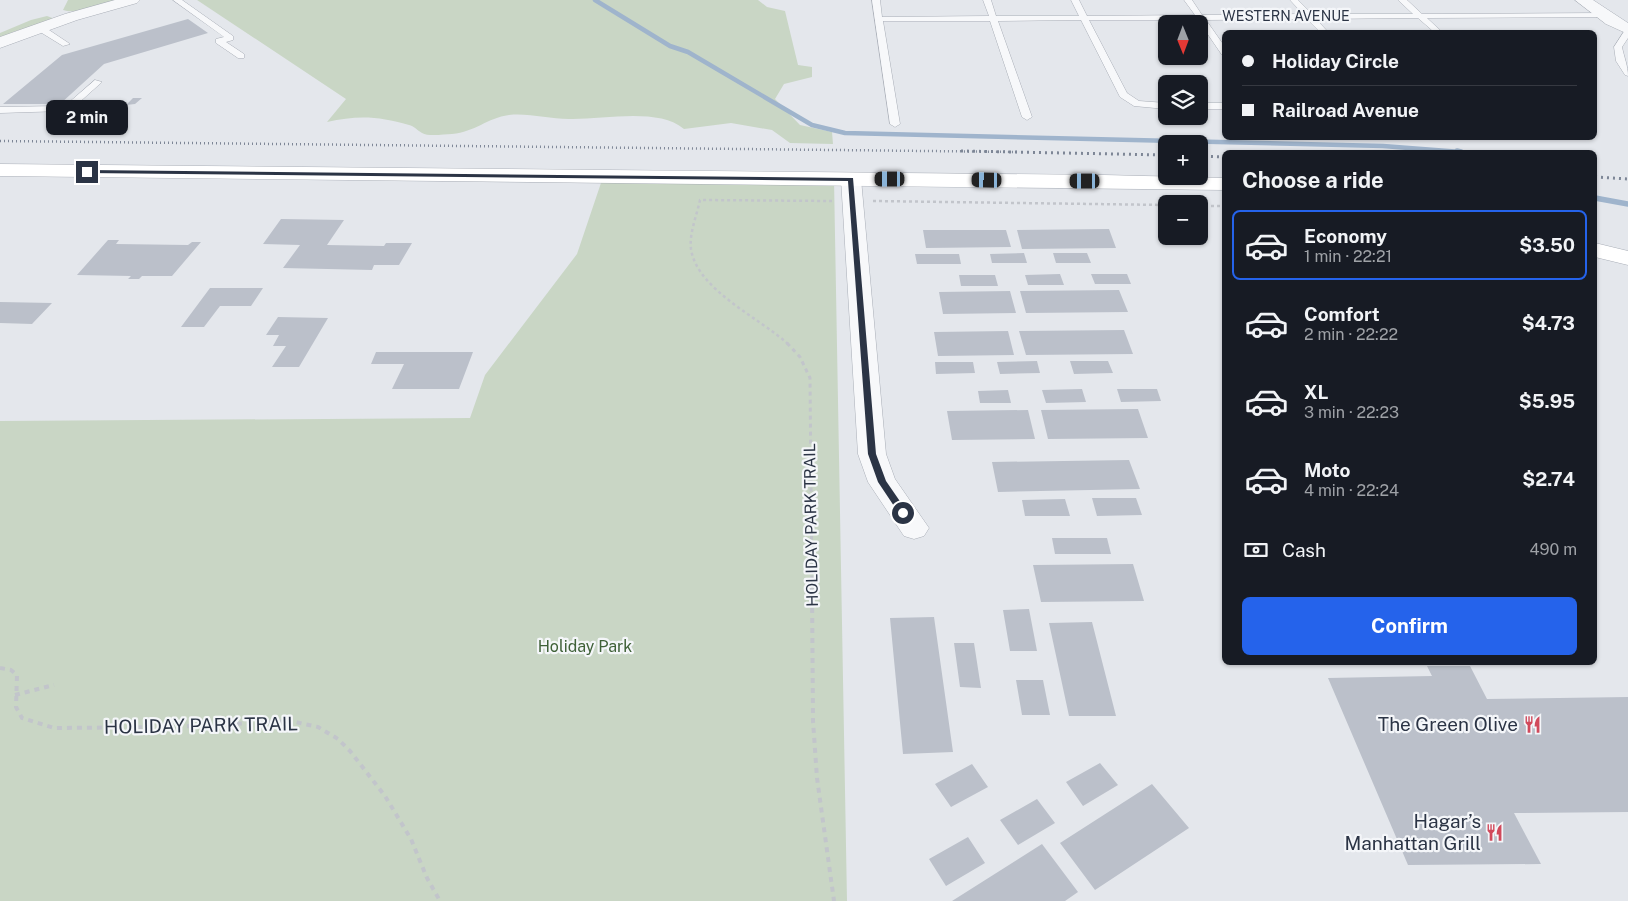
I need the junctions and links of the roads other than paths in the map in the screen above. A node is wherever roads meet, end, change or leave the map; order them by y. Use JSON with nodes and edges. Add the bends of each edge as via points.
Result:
{"nodes":[{"id":1,"x":132,"y":0,"type":"edge"},
{"id":2,"x":177,"y":0,"type":"edge"},
{"id":3,"x":876,"y":0,"type":"edge"},
{"id":4,"x":987,"y":0,"type":"edge"},
{"id":5,"x":1075,"y":0,"type":"edge"},
{"id":6,"x":1188,"y":0,"type":"edge"},
{"id":7,"x":1294,"y":0,"type":"edge"},
{"id":8,"x":1402,"y":0,"type":"edge"},
{"id":9,"x":1584,"y":0,"type":"edge"},
{"id":10,"x":1199,"y":15,"type":"edge"},
{"id":11,"x":1603,"y":15,"type":"junction"},
{"id":12,"x":1309,"y":16,"type":"junction"},
{"id":13,"x":1419,"y":16,"type":"junction"},
{"id":14,"x":1158,"y":17,"type":"edge"},
{"id":15,"x":1208,"y":17,"type":"edge"},
{"id":16,"x":993,"y":18,"type":"junction"},
{"id":17,"x":1084,"y":18,"type":"junction"},
{"id":18,"x":879,"y":19,"type":"junction"},
{"id":19,"x":40,"y":28,"type":"junction"},
{"id":20,"x":1208,"y":29,"type":"edge"},
{"id":21,"x":1322,"y":30,"type":"edge"},
{"id":22,"x":1436,"y":30,"type":"edge"},
{"id":23,"x":1628,"y":30,"type":"edge"},
{"id":24,"x":0,"y":43,"type":"edge"},
{"id":25,"x":66,"y":44,"type":"dead end"},
{"id":26,"x":1222,"y":49,"type":"edge"},
{"id":27,"x":241,"y":56,"type":"dead end"},
{"id":28,"x":1628,"y":73,"type":"edge"},
{"id":29,"x":98,"y":82,"type":"dead end"},
{"id":30,"x":1158,"y":106,"type":"edge"},
{"id":31,"x":1208,"y":106,"type":"edge"},
{"id":32,"x":1222,"y":106,"type":"edge"},
{"id":33,"x":0,"y":110,"type":"edge"},
{"id":34,"x":1027,"y":117,"type":"dead end"},
{"id":35,"x":895,"y":124,"type":"dead end"},
{"id":36,"x":0,"y":170,"type":"edge"},
{"id":37,"x":851,"y":179,"type":"junction"},
{"id":38,"x":1222,"y":184,"type":"edge"},
{"id":39,"x":1597,"y":237,"type":"edge"},
{"id":40,"x":1628,"y":245,"type":"edge"},
{"id":41,"x":1597,"y":250,"type":"edge"},
{"id":42,"x":1628,"y":258,"type":"edge"},
{"id":43,"x":914,"y":528,"type":"dead end"}],
"edges":[{"from":1,"to":19,"type":"street"},
{"from":2,"to":27,"type":"lane","via":[[230,38],[219,41]]},
{"from":3,"to":18,"type":"lane"},
{"from":4,"to":16,"type":"lane"},
{"from":5,"to":17,"type":"lane"},
{"from":6,"to":10,"type":"lane"},
{"from":7,"to":12,"type":"lane"},
{"from":8,"to":13,"type":"lane"},
{"from":9,"to":11,"type":"street"},
{"from":11,"to":13,"type":"lane","name":"WESTERN AVENUE"},
{"from":11,"to":23,"type":"street"},
{"from":12,"to":13,"type":"lane","name":"WESTERN AVENUE"},
{"from":12,"to":15,"type":"lane","name":"WESTERN AVENUE"},
{"from":12,"to":21,"type":"lane"},
{"from":13,"to":22,"type":"lane"},
{"from":14,"to":17,"type":"lane","name":"WESTERN AVENUE"},
{"from":16,"to":17,"type":"lane","name":"WESTERN AVENUE"},
{"from":16,"to":18,"type":"lane","name":"WESTERN AVENUE"},
{"from":16,"to":34,"type":"lane"},
{"from":17,"to":30,"type":"lane","via":[[1123,95],[1147,106]]},
{"from":18,"to":35,"type":"lane"},
{"from":19,"to":24,"type":"street"},
{"from":19,"to":25,"type":"lane"},
{"from":20,"to":26,"type":"lane"},
{"from":23,"to":28,"type":"lane","via":[[1618,47],[1620,61]]},
{"from":29,"to":33,"type":"lane","via":[[70,106],[60,109]]},
{"from":31,"to":32,"type":"lane"},
{"from":36,"to":37,"type":"main road"},
{"from":37,"to":38,"type":"main road"},
{"from":37,"to":43,"type":"street","via":[[872,454],[882,482]]},
{"from":39,"to":40,"type":"main road"},
{"from":41,"to":42,"type":"main road"}]}
